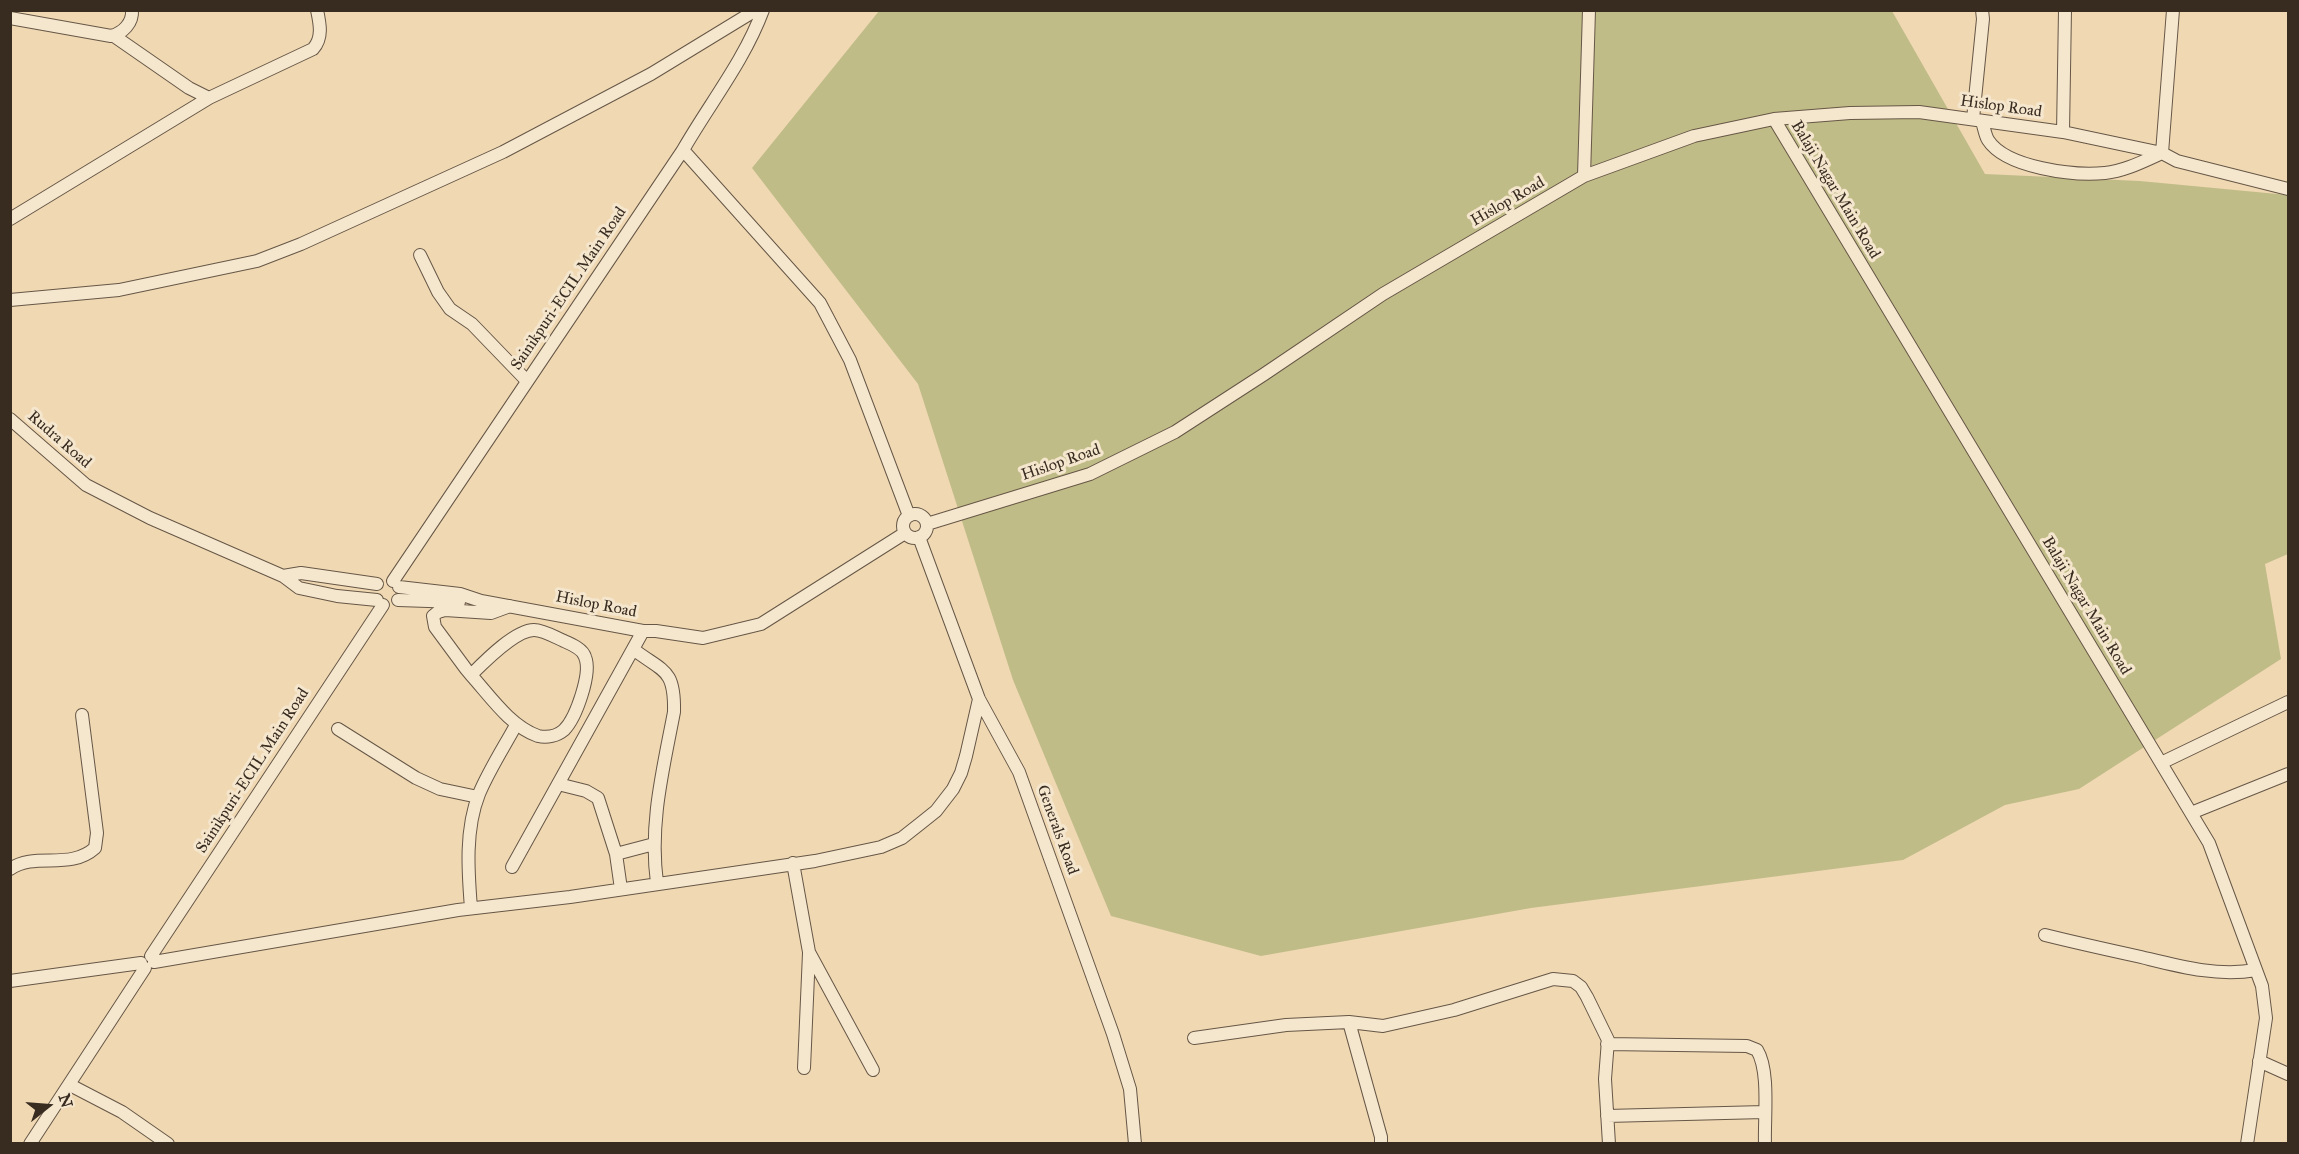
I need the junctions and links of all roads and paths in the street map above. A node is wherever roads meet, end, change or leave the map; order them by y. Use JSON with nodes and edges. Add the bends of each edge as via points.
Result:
{"nodes":[{"id":1,"x":132,"y":10,"type":"edge"},
{"id":2,"x":317,"y":10,"type":"edge"},
{"id":3,"x":756,"y":10,"type":"edge"},
{"id":4,"x":763,"y":10,"type":"edge"},
{"id":5,"x":1589,"y":10,"type":"edge"},
{"id":6,"x":1982,"y":10,"type":"edge"},
{"id":7,"x":2065,"y":10,"type":"edge"},
{"id":8,"x":2173,"y":10,"type":"edge"},
{"id":9,"x":10,"y":18,"type":"edge"},
{"id":10,"x":114,"y":36,"type":"junction"},
{"id":11,"x":209,"y":98,"type":"junction"},
{"id":12,"x":1774,"y":119,"type":"junction"},
{"id":13,"x":1977,"y":121,"type":"junction"},
{"id":14,"x":2063,"y":132,"type":"junction"},
{"id":15,"x":683,"y":150,"type":"junction"},
{"id":16,"x":2162,"y":153,"type":"junction"},
{"id":17,"x":1584,"y":176,"type":"junction"},
{"id":18,"x":2289,"y":189,"type":"edge"},
{"id":19,"x":10,"y":219,"type":"edge"},
{"id":20,"x":420,"y":255,"type":"dead end"},
{"id":21,"x":10,"y":300,"type":"edge"},
{"id":22,"x":527,"y":381,"type":"junction"},
{"id":23,"x":10,"y":419,"type":"edge"},
{"id":24,"x":909,"y":516,"type":"junction"},
{"id":25,"x":927,"y":524,"type":"junction"},
{"id":26,"x":905,"y":533,"type":"junction"},
{"id":27,"x":919,"y":537,"type":"junction"},
{"id":28,"x":283,"y":576,"type":"junction"},
{"id":29,"x":377,"y":584,"type":"junction"},
{"id":30,"x":396,"y":584,"type":"junction"},
{"id":31,"x":398,"y":600,"type":"junction"},
{"id":32,"x":481,"y":601,"type":"junction"},
{"id":33,"x":380,"y":602,"type":"junction"},
{"id":34,"x":510,"y":606,"type":"junction"},
{"id":35,"x":643,"y":631,"type":"junction"},
{"id":36,"x":633,"y":649,"type":"junction"},
{"id":37,"x":471,"y":675,"type":"junction"},
{"id":38,"x":979,"y":699,"type":"junction"},
{"id":39,"x":2289,"y":702,"type":"edge"},
{"id":40,"x":82,"y":715,"type":"dead end"},
{"id":41,"x":516,"y":724,"type":"junction"},
{"id":42,"x":338,"y":729,"type":"dead end"},
{"id":43,"x":2162,"y":763,"type":"junction"},
{"id":44,"x":2289,"y":774,"type":"edge"},
{"id":45,"x":558,"y":783,"type":"junction"},
{"id":46,"x":478,"y":797,"type":"junction"},
{"id":47,"x":2191,"y":813,"type":"junction"},
{"id":48,"x":654,"y":844,"type":"junction"},
{"id":49,"x":616,"y":854,"type":"junction"},
{"id":50,"x":793,"y":863,"type":"junction"},
{"id":51,"x":512,"y":867,"type":"dead end"},
{"id":52,"x":10,"y":868,"type":"edge"},
{"id":53,"x":657,"y":883,"type":"junction"},
{"id":54,"x":621,"y":889,"type":"junction"},
{"id":55,"x":471,"y":908,"type":"junction"},
{"id":56,"x":2045,"y":935,"type":"dead end"},
{"id":57,"x":809,"y":952,"type":"junction"},
{"id":58,"x":148,"y":962,"type":"junction"},
{"id":59,"x":2256,"y":969,"type":"junction"},
{"id":60,"x":11,"y":977,"type":"edge"},
{"id":61,"x":1349,"y":1022,"type":"junction"},
{"id":62,"x":1194,"y":1038,"type":"dead end"},
{"id":63,"x":1608,"y":1044,"type":"junction"},
{"id":64,"x":2259,"y":1061,"type":"junction"},
{"id":65,"x":804,"y":1068,"type":"dead end"},
{"id":66,"x":873,"y":1070,"type":"dead end"},
{"id":67,"x":2289,"y":1074,"type":"edge"},
{"id":68,"x":70,"y":1085,"type":"junction"},
{"id":69,"x":1764,"y":1112,"type":"junction"},
{"id":70,"x":1607,"y":1116,"type":"junction"},
{"id":71,"x":30,"y":1143,"type":"edge"},
{"id":72,"x":168,"y":1143,"type":"edge"},
{"id":73,"x":1135,"y":1143,"type":"edge"},
{"id":74,"x":1382,"y":1143,"type":"edge"},
{"id":75,"x":1609,"y":1143,"type":"edge"},
{"id":76,"x":1765,"y":1143,"type":"edge"},
{"id":77,"x":2247,"y":1143,"type":"edge"}],
"edges":[{"from":1,"to":10,"type":"street","via":[[129,24]]},
{"from":2,"to":11,"type":"street","via":[[319,37],[313,49]]},
{"from":3,"to":21,"type":"street","via":[[651,74],[503,152],[301,244],[257,261],[120,290]]},
{"from":4,"to":15,"type":"street","name":"Sainikpuri-ECIL Main Road","via":[[742,58]]},
{"from":5,"to":17,"type":"street"},
{"from":6,"to":13,"type":"street"},
{"from":7,"to":14,"type":"street"},
{"from":8,"to":16,"type":"street"},
{"from":9,"to":10,"type":"street"},
{"from":10,"to":11,"type":"street"},
{"from":11,"to":19,"type":"street"},
{"from":12,"to":13,"type":"street","name":"Hislop Road","via":[[1919,112]]},
{"from":12,"to":17,"type":"street","name":"Hislop Road","via":[[1694,136]]},
{"from":12,"to":43,"type":"street","name":"Balaji Nagar Main Road"},
{"from":13,"to":14,"type":"street","name":"Hislop Road"},
{"from":13,"to":16,"type":"street","via":[[1998,151],[2047,169],[2104,173]]},
{"from":14,"to":16,"type":"street","name":"Hislop Road"},
{"from":15,"to":22,"type":"street","name":"Sainikpuri-ECIL Main Road"},
{"from":15,"to":24,"type":"street","via":[[820,303],[850,360]]},
{"from":16,"to":18,"type":"street","name":"Hislop Road","via":[[2177,161]]},
{"from":17,"to":25,"type":"street","name":"Hislop Road","via":[[1383,294],[1175,432],[1090,474]]},
{"from":20,"to":22,"type":"street","via":[[450,309],[471,324]]},
{"from":22,"to":30,"type":"street","name":"Sainikpuri-ECIL Main Road"},
{"from":23,"to":28,"type":"street","name":"Rudra Road","via":[[86,485],[150,518]]},
{"from":24,"to":25,"type":"street","via":[[920,515]]},
{"from":24,"to":26,"type":"street","via":[[903,524]]},
{"from":25,"to":27,"type":"street"},
{"from":26,"to":27,"type":"street"},
{"from":26,"to":35,"type":"street","name":"Hislop Road","via":[[760,624],[703,638]]},
{"from":27,"to":38,"type":"street","name":"Generals Road"},
{"from":28,"to":29,"type":"street","via":[[301,573]]},
{"from":28,"to":33,"type":"street","via":[[298,588]]},
{"from":29,"to":30,"type":"street","via":[[385,579]]},
{"from":29,"to":33,"type":"street","via":[[374,592]]},
{"from":30,"to":31,"type":"street"},
{"from":30,"to":32,"type":"street","name":"Hislop Road"},
{"from":31,"to":32,"type":"street"},
{"from":31,"to":33,"type":"street","via":[[391,605]]},
{"from":32,"to":34,"type":"street","name":"Hislop Road"},
{"from":33,"to":58,"type":"street","name":"Sainikpuri-ECIL Main Road"},
{"from":34,"to":35,"type":"street","name":"Hislop Road"},
{"from":34,"to":37,"type":"street","via":[[491,613],[445,610],[433,616],[435,627]]},
{"from":35,"to":36,"type":"street"},
{"from":36,"to":45,"type":"street"},
{"from":36,"to":48,"type":"street","via":[[665,670],[675,701],[660,779]]},
{"from":37,"to":41,"type":"street"},
{"from":37,"to":41,"type":"street","via":[[504,644],[534,630],[582,651],[587,664],[585,680],[576,711],[563,731],[538,736]]},
{"from":38,"to":50,"type":"street","via":[[961,773],[948,796],[921,824],[881,847]]},
{"from":38,"to":73,"type":"street","name":"Generals Road","via":[[1019,772],[1113,1034],[1130,1089]]},
{"from":39,"to":43,"type":"street"},
{"from":40,"to":52,"type":"street","via":[[95,848],[77,859],[31,861]]},
{"from":41,"to":46,"type":"street"},
{"from":42,"to":46,"type":"street","via":[[416,778],[440,789]]},
{"from":43,"to":47,"type":"street","name":"Balaji Nagar Main Road"},
{"from":44,"to":47,"type":"street"},
{"from":45,"to":49,"type":"street","via":[[598,798]]},
{"from":45,"to":51,"type":"street"},
{"from":46,"to":55,"type":"street","via":[[469,851]]},
{"from":47,"to":59,"type":"street","name":"Balaji Nagar Main Road","via":[[2218,864]]},
{"from":48,"to":49,"type":"street"},
{"from":48,"to":53,"type":"street"},
{"from":49,"to":54,"type":"street"},
{"from":50,"to":53,"type":"street"},
{"from":50,"to":57,"type":"street"},
{"from":53,"to":54,"type":"street"},
{"from":54,"to":55,"type":"street"},
{"from":55,"to":58,"type":"street"},
{"from":56,"to":59,"type":"street","via":[[2216,972],[2235,974]]},
{"from":57,"to":65,"type":"street"},
{"from":57,"to":66,"type":"street"},
{"from":58,"to":60,"type":"street"},
{"from":58,"to":68,"type":"street","name":"Sainikpuri-ECIL Main Road"},
{"from":59,"to":64,"type":"street","name":"Balaji Nagar Main Road","via":[[2266,1003]]},
{"from":61,"to":62,"type":"street","via":[[1286,1025]]},
{"from":61,"to":63,"type":"street","via":[[1383,1026],[1561,979],[1581,987]]},
{"from":61,"to":74,"type":"street"},
{"from":63,"to":69,"type":"street","via":[[1747,1046],[1757,1050],[1762,1057]]},
{"from":63,"to":70,"type":"street"},
{"from":64,"to":67,"type":"street"},
{"from":64,"to":77,"type":"street","name":"Balaji Nagar Main Road"},
{"from":68,"to":71,"type":"street","name":"Sainikpuri-ECIL Main Road"},
{"from":68,"to":72,"type":"street","via":[[122,1112]]},
{"from":69,"to":70,"type":"street"},
{"from":69,"to":76,"type":"street"},
{"from":70,"to":75,"type":"street"}]}
